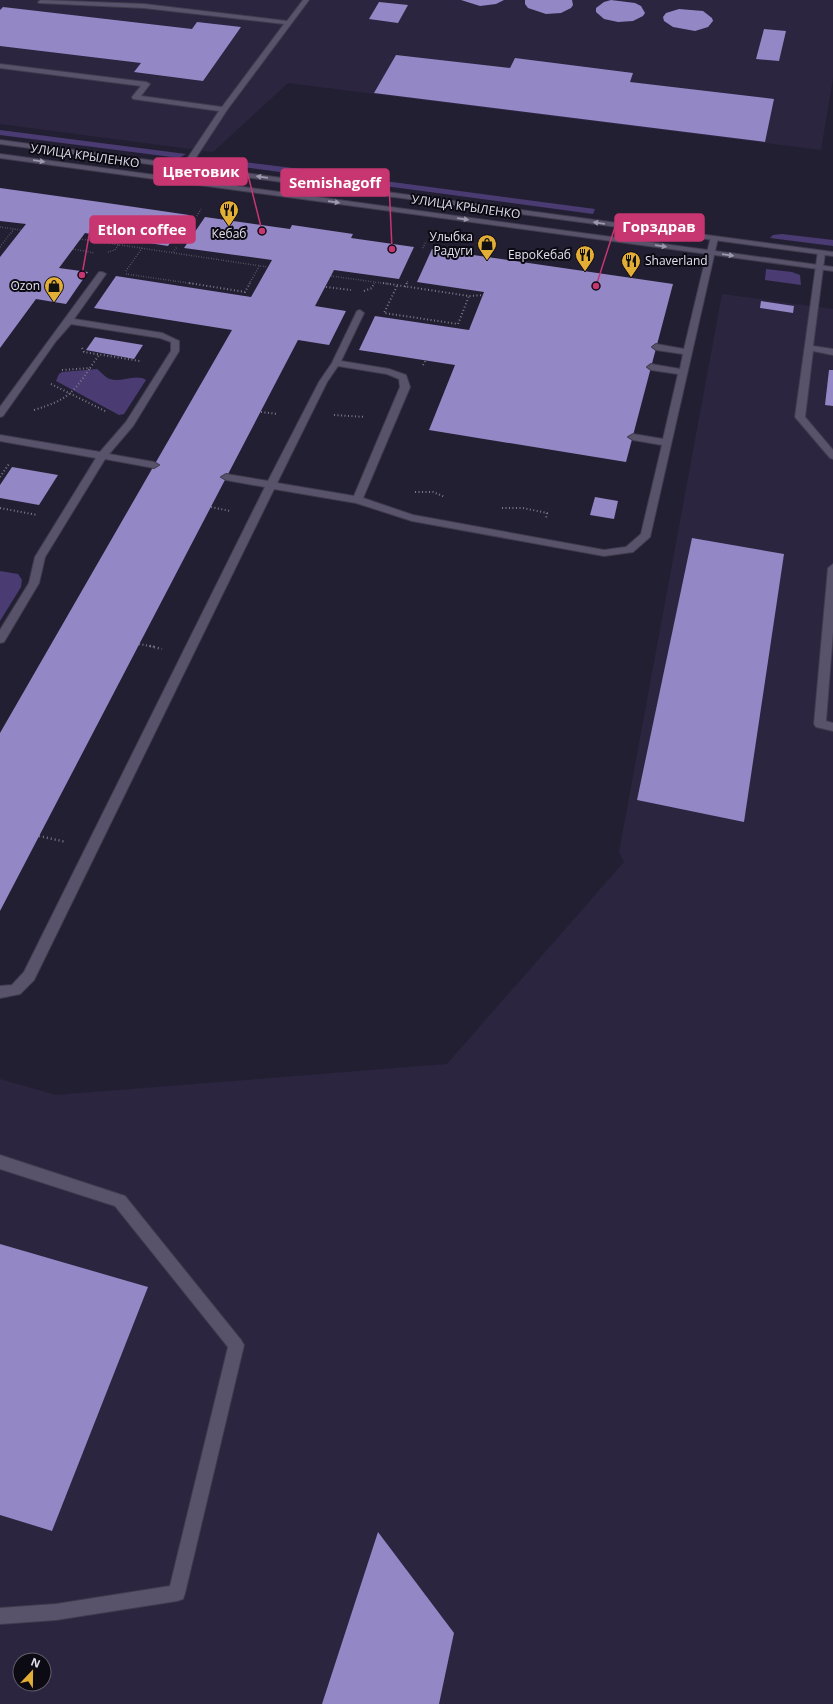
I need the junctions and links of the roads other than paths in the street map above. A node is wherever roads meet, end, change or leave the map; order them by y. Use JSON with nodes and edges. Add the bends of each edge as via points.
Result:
{"nodes":[{"id":1,"x":306,"y":0,"type":"edge"},
{"id":2,"x":41,"y":2,"type":"dead end"},
{"id":3,"x":289,"y":23,"type":"junction"},
{"id":4,"x":0,"y":66,"type":"edge"},
{"id":5,"x":224,"y":109,"type":"junction"},
{"id":6,"x":0,"y":142,"type":"edge"},
{"id":7,"x":0,"y":156,"type":"edge"},
{"id":8,"x":185,"y":167,"type":"junction"},
{"id":9,"x":176,"y":180,"type":"junction"},
{"id":10,"x":714,"y":238,"type":"junction"},
{"id":11,"x":711,"y":253,"type":"junction"},
{"id":12,"x":821,"y":253,"type":"junction"},
{"id":13,"x":833,"y":254,"type":"edge"},
{"id":14,"x":819,"y":268,"type":"junction"},
{"id":15,"x":833,"y":269,"type":"edge"},
{"id":16,"x":102,"y":274,"type":"dead end"},
{"id":17,"x":360,"y":313,"type":"dead end"},
{"id":18,"x":69,"y":321,"type":"junction"},
{"id":19,"x":656,"y":347,"type":"dead end"},
{"id":20,"x":809,"y":348,"type":"junction"},
{"id":21,"x":688,"y":352,"type":"junction"},
{"id":22,"x":833,"y":352,"type":"edge"},
{"id":23,"x":336,"y":363,"type":"junction"},
{"id":24,"x":651,"y":367,"type":"dead end"},
{"id":25,"x":684,"y":372,"type":"junction"},
{"id":26,"x":0,"y":414,"type":"edge"},
{"id":27,"x":633,"y":437,"type":"dead end"},
{"id":28,"x":0,"y":438,"type":"edge"},
{"id":29,"x":667,"y":443,"type":"junction"},
{"id":30,"x":102,"y":456,"type":"junction"},
{"id":31,"x":833,"y":456,"type":"edge"},
{"id":32,"x":154,"y":464,"type":"dead end"},
{"id":33,"x":226,"y":477,"type":"dead end"},
{"id":34,"x":271,"y":485,"type":"junction"},
{"id":35,"x":357,"y":500,"type":"junction"},
{"id":36,"x":833,"y":568,"type":"edge"},
{"id":37,"x":0,"y":639,"type":"edge"},
{"id":38,"x":833,"y":727,"type":"edge"},
{"id":39,"x":0,"y":992,"type":"edge"},
{"id":40,"x":0,"y":1162,"type":"edge"},
{"id":41,"x":0,"y":1616,"type":"edge"}],
"edges":[{"from":1,"to":3,"type":"street"},
{"from":2,"to":3,"type":"street","via":[[144,6]]},
{"from":3,"to":5,"type":"street"},
{"from":4,"to":5,"type":"street","via":[[146,84],[136,97]]},
{"from":5,"to":8,"type":"street"},
{"from":6,"to":8,"type":"street","name":"УЛИЦА КРЫЛЕНКО"},
{"from":7,"to":9,"type":"street","name":"УЛИЦА КРЫЛЕНКО","one_way":true},
{"from":8,"to":9,"type":"street"},
{"from":10,"to":8,"type":"street","name":"УЛИЦА КРЫЛЕНКО","one_way":true},
{"from":9,"to":11,"type":"street","name":"УЛИЦА КРЫЛЕНКО","one_way":true},
{"from":10,"to":11,"type":"street"},
{"from":10,"to":12,"type":"street","name":"УЛИЦА КРЫЛЕНКО"},
{"from":11,"to":14,"type":"street","name":"УЛИЦА КРЫЛЕНКО","one_way":true},
{"from":11,"to":21,"type":"street"},
{"from":12,"to":13,"type":"street","name":"УЛИЦА КРЫЛЕНКО"},
{"from":12,"to":14,"type":"street"},
{"from":14,"to":15,"type":"street","name":"УЛИЦА КРЫЛЕНКО"},
{"from":14,"to":20,"type":"street"},
{"from":16,"to":18,"type":"street"},
{"from":17,"to":23,"type":"street"},
{"from":18,"to":26,"type":"street","via":[[53,339]]},
{"from":18,"to":30,"type":"street","via":[[162,336],[175,341],[175,351],[130,424]]},
{"from":19,"to":21,"type":"street"},
{"from":20,"to":22,"type":"street"},
{"from":20,"to":31,"type":"street","via":[[800,417]]},
{"from":21,"to":25,"type":"street"},
{"from":23,"to":34,"type":"street","via":[[323,382]]},
{"from":23,"to":35,"type":"street","via":[[389,372],[403,377],[405,387]]},
{"from":24,"to":25,"type":"street"},
{"from":25,"to":29,"type":"street"},
{"from":27,"to":29,"type":"street"},
{"from":28,"to":30,"type":"street"},
{"from":29,"to":35,"type":"street","via":[[646,535],[629,550],[604,553],[419,519]]},
{"from":30,"to":32,"type":"street"},
{"from":30,"to":37,"type":"street","via":[[40,557],[34,583]]},
{"from":33,"to":34,"type":"street"},
{"from":34,"to":35,"type":"street"},
{"from":34,"to":39,"type":"street","via":[[29,976],[15,990]]},
{"from":36,"to":38,"type":"street","via":[[820,724]]},
{"from":40,"to":41,"type":"street","via":[[120,1201],[236,1345],[178,1593],[56,1612]]}]}
